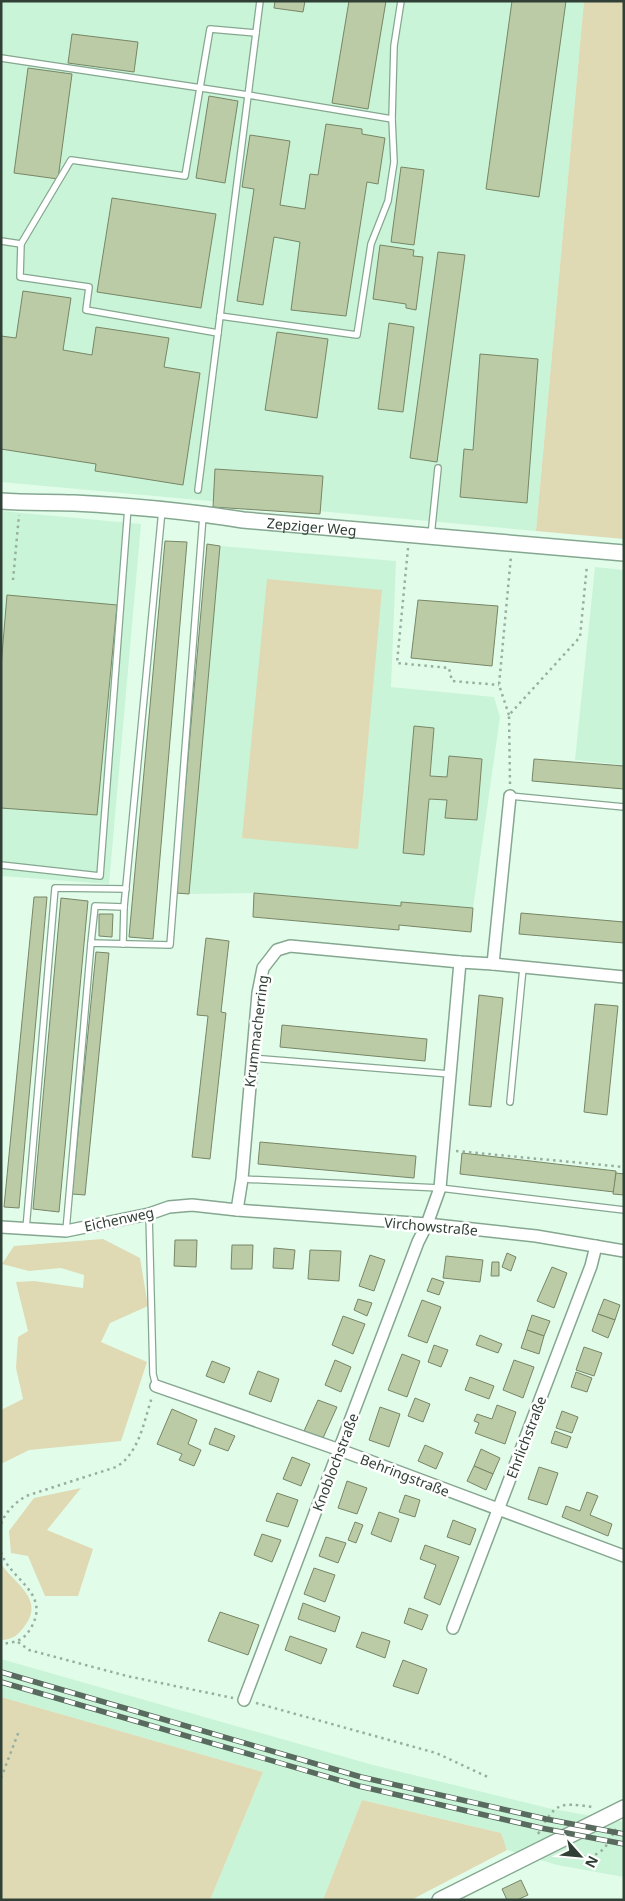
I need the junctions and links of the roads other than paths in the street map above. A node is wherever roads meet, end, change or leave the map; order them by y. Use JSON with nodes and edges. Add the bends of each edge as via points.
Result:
{"nodes":[{"id":1,"x":260,"y":1,"type":"edge"},
{"id":2,"x":401,"y":1,"type":"edge"},
{"id":3,"x":256,"y":33,"type":"junction"},
{"id":4,"x":1,"y":58,"type":"edge"},
{"id":5,"x":200,"y":88,"type":"junction"},
{"id":6,"x":248,"y":94,"type":"junction"},
{"id":7,"x":392,"y":119,"type":"junction"},
{"id":8,"x":1,"y":241,"type":"edge"},
{"id":9,"x":21,"y":244,"type":"junction"},
{"id":10,"x":220,"y":316,"type":"junction"},
{"id":11,"x":218,"y":333,"type":"junction"},
{"id":12,"x":438,"y":468,"type":"dead end"},
{"id":13,"x":198,"y":490,"type":"dead end"},
{"id":14,"x":1,"y":501,"type":"edge"},
{"id":15,"x":128,"y":507,"type":"junction"},
{"id":16,"x":162,"y":510,"type":"junction"},
{"id":17,"x":203,"y":513,"type":"junction"},
{"id":18,"x":431,"y":536,"type":"junction"},
{"id":19,"x":624,"y":553,"type":"edge"},
{"id":20,"x":510,"y":796,"type":"joint"},
{"id":21,"x":624,"y":807,"type":"edge"},
{"id":22,"x":1,"y":865,"type":"edge"},
{"id":23,"x":126,"y":889,"type":"junction"},
{"id":24,"x":124,"y":907,"type":"junction"},
{"id":25,"x":91,"y":943,"type":"junction"},
{"id":26,"x":123,"y":944,"type":"junction"},
{"id":27,"x":460,"y":962,"type":"junction"},
{"id":28,"x":493,"y":964,"type":"junction"},
{"id":29,"x":523,"y":968,"type":"junction"},
{"id":30,"x":624,"y":977,"type":"edge"},
{"id":31,"x":252,"y":1058,"type":"junction"},
{"id":32,"x":450,"y":1074,"type":"junction"},
{"id":33,"x":510,"y":1102,"type":"dead end"},
{"id":34,"x":242,"y":1179,"type":"junction"},
{"id":35,"x":440,"y":1188,"type":"junction"},
{"id":36,"x":237,"y":1210,"type":"junction"},
{"id":37,"x":624,"y":1210,"type":"edge"},
{"id":38,"x":149,"y":1214,"type":"junction"},
{"id":39,"x":427,"y":1224,"type":"junction"},
{"id":40,"x":1,"y":1227,"type":"edge"},
{"id":41,"x":26,"y":1229,"type":"junction"},
{"id":42,"x":66,"y":1231,"type":"junction"},
{"id":43,"x":596,"y":1246,"type":"junction"},
{"id":44,"x":624,"y":1251,"type":"edge"},
{"id":45,"x":156,"y":1386,"type":"joint"},
{"id":46,"x":340,"y":1450,"type":"junction"},
{"id":47,"x":498,"y":1510,"type":"junction"},
{"id":48,"x":624,"y":1556,"type":"edge"},
{"id":49,"x":453,"y":1628,"type":"dead end"},
{"id":50,"x":244,"y":1700,"type":"road end"},
{"id":51,"x":624,"y":1808,"type":"edge"},
{"id":52,"x":440,"y":1900,"type":"edge"}],
"edges":[{"from":1,"to":3,"type":"lane"},
{"from":2,"to":7,"type":"lane","via":[[394,46]]},
{"from":3,"to":5,"type":"lane","via":[[210,29]]},
{"from":3,"to":6,"type":"lane"},
{"from":4,"to":5,"type":"lane"},
{"from":5,"to":6,"type":"lane"},
{"from":5,"to":9,"type":"lane","via":[[185,176],[71,160]]},
{"from":6,"to":7,"type":"lane"},
{"from":6,"to":10,"type":"lane"},
{"from":7,"to":10,"type":"lane","via":[[394,162],[388,201],[371,244],[357,335]]},
{"from":8,"to":9,"type":"lane"},
{"from":9,"to":11,"type":"lane","via":[[20,277],[89,287],[86,310]]},
{"from":10,"to":11,"type":"lane"},
{"from":11,"to":13,"type":"lane"},
{"from":12,"to":18,"type":"lane"},
{"from":14,"to":15,"type":"street","name":"Zepziger Weg"},
{"from":15,"to":16,"type":"street","name":"Zepziger Weg"},
{"from":15,"to":22,"type":"lane","via":[[100,876]]},
{"from":16,"to":17,"type":"street","name":"Zepziger Weg"},
{"from":16,"to":23,"type":"lane"},
{"from":17,"to":18,"type":"street","name":"Zepziger Weg","via":[[243,520]]},
{"from":17,"to":26,"type":"lane","via":[[170,945]]},
{"from":18,"to":19,"type":"street","name":"Zepziger Weg"},
{"from":20,"to":21,"type":"lane"},
{"from":20,"to":28,"type":"street"},
{"from":23,"to":24,"type":"lane"},
{"from":23,"to":41,"type":"lane","via":[[55,888]]},
{"from":24,"to":25,"type":"lane","via":[[95,906]]},
{"from":24,"to":26,"type":"lane"},
{"from":25,"to":26,"type":"lane"},
{"from":25,"to":42,"type":"lane"},
{"from":27,"to":28,"type":"street","name":"Krummacherring"},
{"from":27,"to":31,"type":"street","name":"Krummacherring","via":[[290,946],[277,950],[263,968]]},
{"from":27,"to":32,"type":"street"},
{"from":28,"to":29,"type":"street","name":"Krummacherring"},
{"from":29,"to":30,"type":"street","name":"Krummacherring"},
{"from":29,"to":33,"type":"lane"},
{"from":31,"to":32,"type":"lane"},
{"from":31,"to":34,"type":"street","name":"Krummacherring"},
{"from":32,"to":35,"type":"street"},
{"from":34,"to":35,"type":"lane"},
{"from":34,"to":36,"type":"street","name":"Krummacherring"},
{"from":35,"to":37,"type":"lane"},
{"from":35,"to":39,"type":"street"},
{"from":36,"to":38,"type":"street","name":"Eichenweg","via":[[192,1205],[169,1207]]},
{"from":36,"to":39,"type":"street","name":"Virchowstraße"},
{"from":38,"to":42,"type":"street","name":"Eichenweg"},
{"from":38,"to":45,"type":"lane","via":[[153,1374]]},
{"from":39,"to":43,"type":"street","name":"Virchowstraße"},
{"from":39,"to":46,"type":"street","name":"Knoblochstraße"},
{"from":40,"to":41,"type":"street","name":"Eichenweg"},
{"from":41,"to":42,"type":"street","name":"Eichenweg"},
{"from":43,"to":44,"type":"street","name":"Virchowstraße"},
{"from":43,"to":47,"type":"street","name":"Ehrlichstraße","via":[[592,1266]]},
{"from":45,"to":46,"type":"street","name":"Behringstraße"},
{"from":46,"to":47,"type":"street","name":"Behringstraße"},
{"from":46,"to":50,"type":"street","name":"Knoblochstraße"},
{"from":47,"to":48,"type":"street","name":"Behringstraße"},
{"from":47,"to":49,"type":"street","name":"Ehrlichstraße"},
{"from":51,"to":52,"type":"street"}]}
